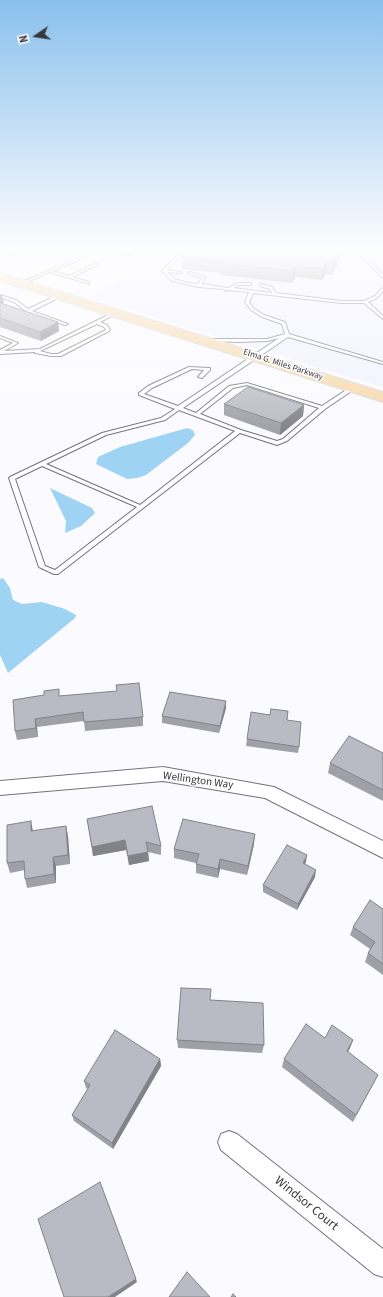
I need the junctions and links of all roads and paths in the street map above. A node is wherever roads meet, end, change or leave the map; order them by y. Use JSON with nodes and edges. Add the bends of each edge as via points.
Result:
{"nodes":[{"id":1,"x":32,"y":313,"type":"edge"},
{"id":2,"x":114,"y":313,"type":"edge"},
{"id":3,"x":117,"y":313,"type":"edge"},
{"id":4,"x":258,"y":313,"type":"edge"},
{"id":5,"x":96,"y":322,"type":"junction"},
{"id":6,"x":66,"y":324,"type":"dead end"},
{"id":7,"x":287,"y":335,"type":"junction"},
{"id":8,"x":0,"y":337,"type":"edge"},
{"id":9,"x":201,"y":339,"type":"junction"},
{"id":10,"x":34,"y":351,"type":"junction"},
{"id":11,"x":0,"y":352,"type":"edge"},
{"id":12,"x":256,"y":356,"type":"junction"},
{"id":13,"x":383,"y":363,"type":"edge"},
{"id":14,"x":200,"y":377,"type":"dead end"},
{"id":15,"x":354,"y":387,"type":"junction"},
{"id":16,"x":383,"y":397,"type":"edge"},
{"id":17,"x":323,"y":408,"type":"junction"},
{"id":18,"x":178,"y":409,"type":"junction"},
{"id":19,"x":196,"y":415,"type":"junction"},
{"id":20,"x":240,"y":431,"type":"junction"},
{"id":21,"x":42,"y":464,"type":"junction"},
{"id":22,"x":141,"y":507,"type":"junction"},
{"id":23,"x":0,"y":788,"type":"edge"},
{"id":24,"x":383,"y":850,"type":"edge"},
{"id":25,"x":229,"y":1142,"type":"dead end"},
{"id":26,"x":383,"y":1265,"type":"edge"}],
"edges":[{"from":1,"to":6,"type":"lane"},
{"from":2,"to":5,"type":"lane"},
{"from":3,"to":9,"type":"main road","name":"Elma G. Miles Parkway"},
{"from":4,"to":7,"type":"lane","via":[[284,323]]},
{"from":5,"to":10,"type":"lane","via":[[41,350]]},
{"from":5,"to":10,"type":"lane","via":[[106,326],[108,330],[59,355]]},
{"from":7,"to":9,"type":"lane","via":[[238,342]]},
{"from":7,"to":12,"type":"lane"},
{"from":7,"to":13,"type":"lane"},
{"from":8,"to":11,"type":"lane","via":[[16,343]]},
{"from":9,"to":12,"type":"main road","name":"Elma G. Miles Parkway"},
{"from":10,"to":11,"type":"lane"},
{"from":12,"to":15,"type":"main road","name":"Elma G. Miles Parkway"},
{"from":12,"to":18,"type":"lane"},
{"from":14,"to":18,"type":"lane","via":[[208,369],[191,368],[150,387],[141,394]]},
{"from":15,"to":16,"type":"main road","name":"Elma G. Miles Parkway"},
{"from":15,"to":17,"type":"lane"},
{"from":17,"to":19,"type":"lane","via":[[247,384],[231,387]]},
{"from":17,"to":20,"type":"lane","via":[[285,440],[277,443]]},
{"from":18,"to":19,"type":"lane"},
{"from":18,"to":21,"type":"lane","via":[[163,419],[104,434]]},
{"from":19,"to":20,"type":"lane"},
{"from":20,"to":22,"type":"lane"},
{"from":21,"to":22,"type":"lane"},
{"from":21,"to":22,"type":"lane","via":[[12,478],[42,568],[56,573]]},
{"from":23,"to":24,"type":"street","name":"Wellington Way","via":[[163,774],[268,792]]},
{"from":25,"to":26,"type":"street","name":"Windsor Court"}]}
